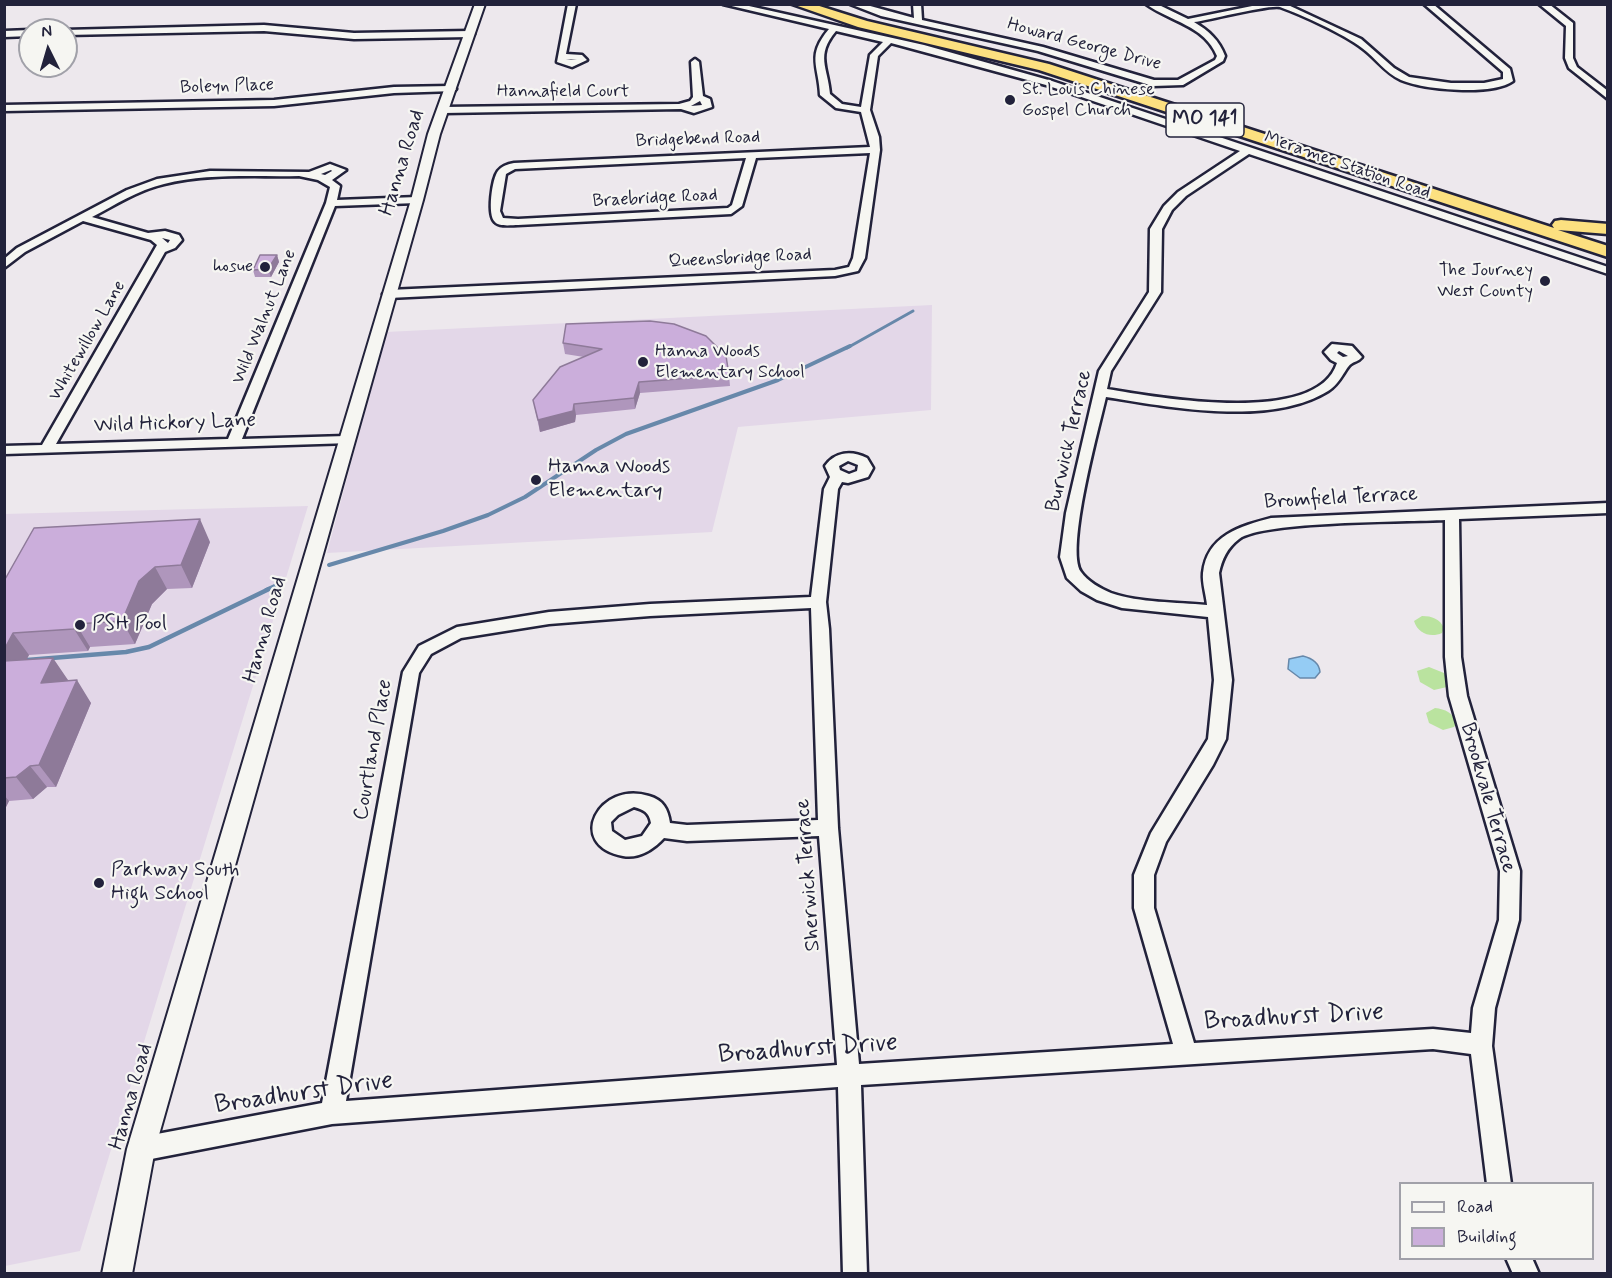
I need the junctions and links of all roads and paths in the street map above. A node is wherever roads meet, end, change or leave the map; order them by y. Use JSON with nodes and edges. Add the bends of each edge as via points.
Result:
{"nodes":[{"id":1,"x":480,"y":4,"type":"edge"},
{"id":2,"x":572,"y":4,"type":"edge"},
{"id":3,"x":798,"y":4,"type":"edge"},
{"id":4,"x":822,"y":4,"type":"edge"},
{"id":5,"x":854,"y":4,"type":"edge"},
{"id":6,"x":917,"y":4,"type":"edge"},
{"id":7,"x":1150,"y":4,"type":"edge"},
{"id":8,"x":1278,"y":4,"type":"edge"},
{"id":9,"x":1428,"y":4,"type":"edge"},
{"id":10,"x":1543,"y":4,"type":"edge"},
{"id":11,"x":727,"y":5,"type":"edge"},
{"id":12,"x":918,"y":21,"type":"junction"},
{"id":13,"x":1184,"y":22,"type":"junction"},
{"id":14,"x":834,"y":28,"type":"junction"},
{"id":15,"x":78,"y":32,"type":"edge"},
{"id":16,"x":470,"y":34,"type":"junction"},
{"id":17,"x":889,"y":41,"type":"junction"},
{"id":18,"x":563,"y":57,"type":"dead end"},
{"id":19,"x":695,"y":62,"type":"dead end"},
{"id":20,"x":451,"y":89,"type":"junction"},
{"id":21,"x":1608,"y":96,"type":"edge"},
{"id":22,"x":4,"y":108,"type":"edge"},
{"id":23,"x":444,"y":110,"type":"junction"},
{"id":24,"x":865,"y":110,"type":"junction"},
{"id":25,"x":874,"y":150,"type":"junction"},
{"id":26,"x":1248,"y":150,"type":"junction"},
{"id":27,"x":752,"y":154,"type":"junction"},
{"id":28,"x":312,"y":174,"type":"junction"},
{"id":29,"x":326,"y":179,"type":"junction"},
{"id":30,"x":417,"y":200,"type":"junction"},
{"id":31,"x":331,"y":203,"type":"junction"},
{"id":32,"x":497,"y":216,"type":"joint"},
{"id":33,"x":83,"y":218,"type":"junction"},
{"id":34,"x":1551,"y":223,"type":"junction"},
{"id":35,"x":1608,"y":229,"type":"edge"},
{"id":36,"x":1608,"y":241,"type":"edge"},
{"id":37,"x":1608,"y":252,"type":"edge"},
{"id":38,"x":4,"y":265,"type":"edge"},
{"id":39,"x":1608,"y":271,"type":"edge"},
{"id":40,"x":389,"y":294,"type":"junction"},
{"id":41,"x":1344,"y":361,"type":"dead end"},
{"id":42,"x":1101,"y":392,"type":"junction"},
{"id":43,"x":346,"y":440,"type":"junction"},
{"id":44,"x":233,"y":444,"type":"junction"},
{"id":45,"x":46,"y":449,"type":"junction"},
{"id":46,"x":4,"y":450,"type":"edge"},
{"id":47,"x":838,"y":476,"type":"dead end"},
{"id":48,"x":1608,"y":508,"type":"edge"},
{"id":49,"x":1452,"y":516,"type":"junction"},
{"id":50,"x":818,"y":602,"type":"junction"},
{"id":51,"x":1216,"y":612,"type":"junction"},
{"id":52,"x":828,"y":828,"type":"junction"},
{"id":53,"x":660,"y":830,"type":"dead end"},
{"id":54,"x":1482,"y":1046,"type":"junction"},
{"id":55,"x":1186,"y":1053,"type":"junction"},
{"id":56,"x":849,"y":1075,"type":"junction"},
{"id":57,"x":332,"y":1113,"type":"junction"},
{"id":58,"x":141,"y":1149,"type":"junction"},
{"id":59,"x":1499,"y":1182,"type":"edge"},
{"id":60,"x":1519,"y":1260,"type":"edge"},
{"id":61,"x":117,"y":1274,"type":"edge"},
{"id":62,"x":855,"y":1274,"type":"edge"},
{"id":63,"x":1527,"y":1274,"type":"edge"}],
"edges":[{"from":1,"to":16,"type":"street","name":"Hanna Road"},
{"from":2,"to":18,"type":"street"},
{"from":3,"to":37,"type":"highway","number":"MO 141","via":[[863,24],[1044,67]]},
{"from":4,"to":34,"type":"highway","number":"MO 141","via":[[1053,62]]},
{"from":5,"to":12,"type":"street","name":"Howard George Drive"},
{"from":6,"to":12,"type":"street"},
{"from":7,"to":13,"type":"street"},
{"from":8,"to":9,"type":"street","via":[[1357,40],[1405,79],[1445,86],[1508,81],[1507,71]]},
{"from":8,"to":13,"type":"street"},
{"from":10,"to":21,"type":"street","via":[[1570,25],[1569,58],[1573,68]]},
{"from":11,"to":14,"type":"street","name":"Meramec Station Road"},
{"from":12,"to":13,"type":"street","name":"Howard George Drive","via":[[1040,49],[1139,80],[1165,84],[1184,81],[1214,65],[1221,56],[1216,44]]},
{"from":14,"to":17,"type":"street","name":"Meramec Station Road"},
{"from":14,"to":24,"type":"street","via":[[824,40],[818,64],[825,95],[839,106]]},
{"from":15,"to":16,"type":"street","via":[[264,28],[354,36]]},
{"from":16,"to":20,"type":"street","name":"Hanna Road"},
{"from":17,"to":24,"type":"street","name":"Queensbridge Road","via":[[874,56]]},
{"from":17,"to":26,"type":"street","name":"Meramec Station Road","via":[[1049,82]]},
{"from":19,"to":23,"type":"street","name":"Hannafield Court","via":[[698,97],[707,101],[707,107],[694,110],[682,106]]},
{"from":20,"to":22,"type":"street","name":"Boleyn Place","via":[[394,90],[274,103]]},
{"from":20,"to":23,"type":"street","name":"Hanna Road"},
{"from":23,"to":30,"type":"street","name":"Hanna Road"},
{"from":24,"to":25,"type":"street","name":"Queensbridge Road"},
{"from":25,"to":27,"type":"street","name":"Bridgebend Road"},
{"from":25,"to":40,"type":"street","name":"Queensbridge Road","via":[[859,258],[854,268],[847,271]]},
{"from":26,"to":39,"type":"street","name":"Meramec Station Road"},
{"from":26,"to":42,"type":"street","name":"Burwick Terrace","via":[[1182,194],[1168,208],[1156,229],[1155,292],[1105,371]]},
{"from":27,"to":32,"type":"street","name":"Bridgebend Road","via":[[524,165],[511,162],[494,167],[501,174]]},
{"from":27,"to":32,"type":"street","name":"Braebridge Road","via":[[737,206],[731,211],[496,226],[488,223],[487,217]]},
{"from":28,"to":29,"type":"street"},
{"from":28,"to":29,"type":"street","via":[[330,167],[341,170]]},
{"from":28,"to":33,"type":"street","via":[[176,178],[150,184]]},
{"from":29,"to":31,"type":"street","via":[[335,186]]},
{"from":30,"to":31,"type":"street"},
{"from":30,"to":40,"type":"street","name":"Hanna Road"},
{"from":31,"to":44,"type":"street","name":"Wild Walnut Lane"},
{"from":33,"to":38,"type":"street","via":[[21,250]]},
{"from":33,"to":45,"type":"street","name":"Whitewillow Lane","via":[[163,244]]},
{"from":34,"to":35,"type":"highway"},
{"from":34,"to":36,"type":"highway","number":"MO 141"},
{"from":40,"to":43,"type":"street","name":"Hanna Road"},
{"from":41,"to":42,"type":"street","via":[[1340,374],[1326,387],[1271,405],[1212,408]]},
{"from":42,"to":51,"type":"street","name":"Burwick Terrace","via":[[1073,513],[1068,557],[1073,574],[1087,587],[1122,602]]},
{"from":43,"to":44,"type":"street","name":"Wild Hickory Lane"},
{"from":43,"to":58,"type":"street","name":"Hanna Road"},
{"from":44,"to":45,"type":"street","name":"Wild Hickory Lane"},
{"from":45,"to":46,"type":"street","name":"Wild Hickory Lane"},
{"from":47,"to":50,"type":"street","name":"Sherwick Terrace","via":[[831,489]]},
{"from":48,"to":49,"type":"street","name":"Bromfield Terrace"},
{"from":49,"to":51,"type":"street","name":"Bromfield Terrace","via":[[1294,521],[1245,529],[1228,539],[1216,554],[1211,573]]},
{"from":49,"to":54,"type":"street","name":"Brookvale Terrace","via":[[1453,657],[1458,696],[1510,871],[1509,920],[1484,1008]]},
{"from":50,"to":52,"type":"street","name":"Sherwick Terrace"},
{"from":50,"to":57,"type":"street","name":"Courtland Place","via":[[549,618],[457,633],[424,650],[411,672]]},
{"from":51,"to":55,"type":"street","name":"Bromfield Terrace","via":[[1222,680],[1217,739],[1158,839],[1144,875],[1144,908]]},
{"from":52,"to":53,"type":"street","via":[[687,833]]},
{"from":52,"to":56,"type":"street","name":"Sherwick Terrace"},
{"from":54,"to":55,"type":"street","name":"Broadhurst Drive","via":[[1433,1039]]},
{"from":54,"to":59,"type":"street","name":"Brookvale Terrace"},
{"from":55,"to":56,"type":"street","name":"Broadhurst Drive"},
{"from":56,"to":57,"type":"street","name":"Broadhurst Drive"},
{"from":56,"to":62,"type":"street","name":"Sherwick Terrace"},
{"from":57,"to":58,"type":"street","name":"Broadhurst Drive"},
{"from":58,"to":61,"type":"street","name":"Hanna Road"},
{"from":60,"to":63,"type":"street"}]}
